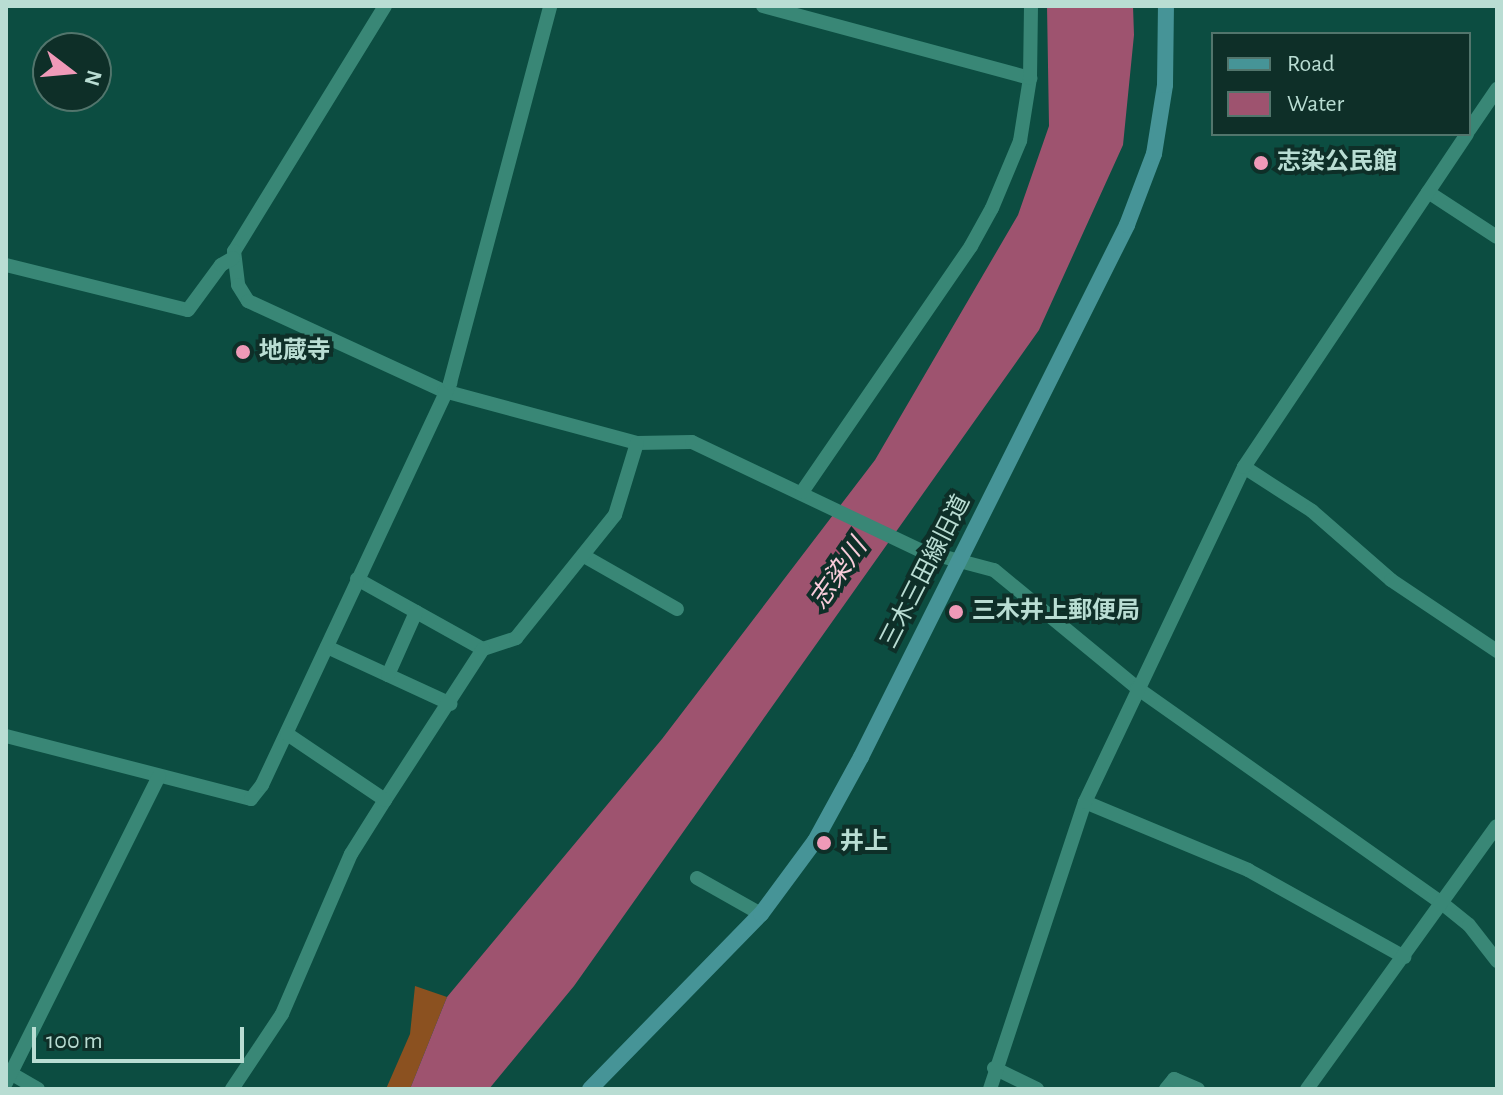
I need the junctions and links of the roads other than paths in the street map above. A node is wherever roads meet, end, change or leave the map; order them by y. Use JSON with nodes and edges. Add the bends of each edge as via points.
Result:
{"nodes":[{"id":1,"x":385,"y":6,"type":"edge"},
{"id":2,"x":550,"y":6,"type":"edge"},
{"id":3,"x":763,"y":6,"type":"edge"},
{"id":4,"x":1031,"y":6,"type":"edge"},
{"id":5,"x":1166,"y":6,"type":"edge"},
{"id":6,"x":1030,"y":78,"type":"junction"},
{"id":7,"x":1497,"y":89,"type":"edge"},
{"id":8,"x":1471,"y":128,"type":"edge"},
{"id":9,"x":1465,"y":136,"type":"edge"},
{"id":10,"x":1428,"y":192,"type":"junction"},
{"id":11,"x":1497,"y":237,"type":"edge"},
{"id":12,"x":233,"y":258,"type":"junction"},
{"id":13,"x":6,"y":265,"type":"edge"},
{"id":14,"x":444,"y":391,"type":"junction"},
{"id":15,"x":637,"y":443,"type":"junction"},
{"id":16,"x":1244,"y":467,"type":"junction"},
{"id":17,"x":802,"y":492,"type":"junction"},
{"id":18,"x":584,"y":556,"type":"junction"},
{"id":19,"x":957,"y":561,"type":"junction"},
{"id":20,"x":357,"y":579,"type":"junction"},
{"id":21,"x":677,"y":609,"type":"dead end"},
{"id":22,"x":416,"y":612,"type":"junction"},
{"id":23,"x":327,"y":647,"type":"junction"},
{"id":24,"x":483,"y":649,"type":"junction"},
{"id":25,"x":1497,"y":651,"type":"edge"},
{"id":26,"x":388,"y":675,"type":"junction"},
{"id":27,"x":1137,"y":688,"type":"junction"},
{"id":28,"x":451,"y":704,"type":"junction"},
{"id":29,"x":287,"y":734,"type":"junction"},
{"id":30,"x":6,"y":736,"type":"edge"},
{"id":31,"x":159,"y":776,"type":"junction"},
{"id":32,"x":385,"y":800,"type":"junction"},
{"id":33,"x":1085,"y":802,"type":"junction"},
{"id":34,"x":1497,"y":826,"type":"edge"},
{"id":35,"x":697,"y":878,"type":"dead end"},
{"id":36,"x":1443,"y":904,"type":"junction"},
{"id":37,"x":761,"y":914,"type":"junction"},
{"id":38,"x":1404,"y":957,"type":"junction"},
{"id":39,"x":1497,"y":961,"type":"edge"},
{"id":40,"x":994,"y":1068,"type":"junction"},
{"id":41,"x":9,"y":1078,"type":"edge"},
{"id":42,"x":38,"y":1089,"type":"edge"},
{"id":43,"x":232,"y":1089,"type":"edge"},
{"id":44,"x":590,"y":1089,"type":"edge"},
{"id":45,"x":990,"y":1089,"type":"edge"},
{"id":46,"x":1037,"y":1089,"type":"edge"},
{"id":47,"x":1166,"y":1089,"type":"edge"},
{"id":48,"x":1198,"y":1089,"type":"edge"},
{"id":49,"x":1307,"y":1089,"type":"edge"}],
"edges":[{"from":1,"to":12,"type":"street","via":[[244,231]]},
{"from":2,"to":14,"type":"street"},
{"from":3,"to":6,"type":"street"},
{"from":4,"to":6,"type":"street"},
{"from":5,"to":19,"type":"street","name":"三木三田線旧道","via":[[1165,85],[1154,154],[1127,225]]},
{"from":6,"to":17,"type":"street","via":[[1020,141],[971,246]]},
{"from":7,"to":8,"type":"street"},
{"from":9,"to":10,"type":"street"},
{"from":10,"to":11,"type":"street"},
{"from":10,"to":16,"type":"street"},
{"from":12,"to":13,"type":"street","via":[[221,265],[188,310]]},
{"from":12,"to":14,"type":"street","via":[[248,301]]},
{"from":14,"to":15,"type":"street"},
{"from":14,"to":20,"type":"street"},
{"from":15,"to":17,"type":"street","via":[[692,442]]},
{"from":15,"to":18,"type":"street","via":[[615,515]]},
{"from":16,"to":25,"type":"street","via":[[1312,511],[1391,580]]},
{"from":16,"to":27,"type":"street"},
{"from":17,"to":19,"type":"street","via":[[922,551]]},
{"from":18,"to":21,"type":"street"},
{"from":18,"to":24,"type":"street","via":[[516,638]]},
{"from":19,"to":27,"type":"street","via":[[994,570]]},
{"from":19,"to":37,"type":"street","name":"三木三田線旧道","via":[[815,841]]},
{"from":20,"to":22,"type":"street"},
{"from":20,"to":23,"type":"street"},
{"from":22,"to":24,"type":"street"},
{"from":22,"to":26,"type":"street"},
{"from":23,"to":26,"type":"street"},
{"from":23,"to":29,"type":"street"},
{"from":24,"to":28,"type":"street"},
{"from":26,"to":28,"type":"street"},
{"from":27,"to":33,"type":"street"},
{"from":27,"to":36,"type":"street"},
{"from":28,"to":32,"type":"street"},
{"from":29,"to":31,"type":"street","via":[[251,799]]},
{"from":29,"to":32,"type":"street"},
{"from":30,"to":31,"type":"street"},
{"from":31,"to":41,"type":"street"},
{"from":32,"to":43,"type":"street","via":[[351,854],[282,1014]]},
{"from":33,"to":38,"type":"street","via":[[1248,870]]},
{"from":33,"to":40,"type":"street"},
{"from":34,"to":36,"type":"street"},
{"from":35,"to":37,"type":"street"},
{"from":36,"to":38,"type":"street"},
{"from":36,"to":39,"type":"street","via":[[1469,925]]},
{"from":37,"to":44,"type":"street","name":"三木三田線旧道"},
{"from":38,"to":49,"type":"street"},
{"from":40,"to":45,"type":"street"},
{"from":40,"to":46,"type":"street"},
{"from":41,"to":42,"type":"street"},
{"from":47,"to":48,"type":"street","via":[[1174,1079]]}]}
